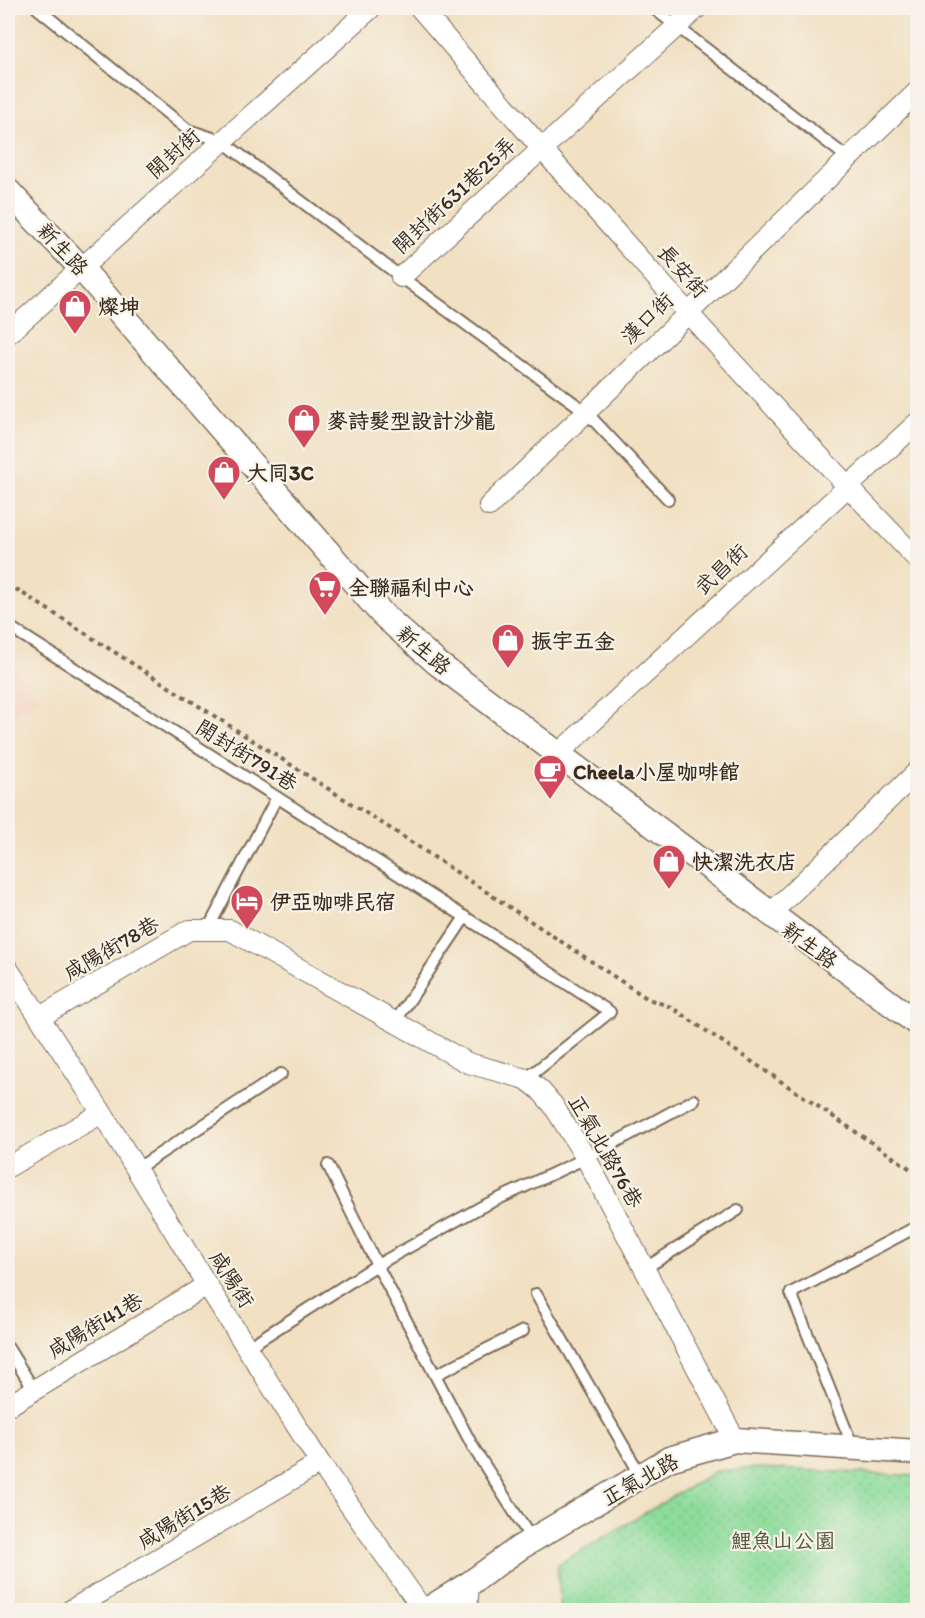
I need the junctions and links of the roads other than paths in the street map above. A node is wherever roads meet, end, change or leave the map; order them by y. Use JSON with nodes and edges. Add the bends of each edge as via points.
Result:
{"nodes":[{"id":1,"x":37,"y":8,"type":"edge"},
{"id":2,"x":371,"y":8,"type":"edge"},
{"id":3,"x":420,"y":8,"type":"edge"},
{"id":4,"x":652,"y":8,"type":"edge"},
{"id":5,"x":697,"y":8,"type":"edge"},
{"id":6,"x":678,"y":26,"type":"junction"},
{"id":7,"x":918,"y":91,"type":"edge"},
{"id":8,"x":222,"y":141,"type":"junction"},
{"id":9,"x":541,"y":149,"type":"junction"},
{"id":10,"x":848,"y":158,"type":"junction"},
{"id":11,"x":8,"y":191,"type":"edge"},
{"id":12,"x":81,"y":268,"type":"junction"},
{"id":13,"x":401,"y":277,"type":"junction"},
{"id":14,"x":687,"y":313,"type":"junction"},
{"id":15,"x":8,"y":334,"type":"edge"},
{"id":16,"x":585,"y":411,"type":"junction"},
{"id":17,"x":918,"y":422,"type":"edge"},
{"id":18,"x":846,"y":486,"type":"junction"},
{"id":19,"x":668,"y":499,"type":"dead end"},
{"id":20,"x":489,"y":506,"type":"dead end"},
{"id":21,"x":918,"y":560,"type":"edge"},
{"id":22,"x":8,"y":626,"type":"edge"},
{"id":23,"x":559,"y":753,"type":"junction"},
{"id":24,"x":918,"y":771,"type":"edge"},
{"id":25,"x":277,"y":797,"type":"junction"},
{"id":26,"x":769,"y":915,"type":"junction"},
{"id":27,"x":465,"y":917,"type":"junction"},
{"id":28,"x":208,"y":928,"type":"junction"},
{"id":29,"x":8,"y":969,"type":"edge"},
{"id":30,"x":40,"y":1017,"type":"junction"},
{"id":31,"x":395,"y":1022,"type":"junction"},
{"id":32,"x":918,"y":1024,"type":"edge"},
{"id":33,"x":280,"y":1074,"type":"dead end"},
{"id":34,"x":526,"y":1079,"type":"junction"},
{"id":35,"x":694,"y":1100,"type":"dead end"},
{"id":36,"x":102,"y":1113,"type":"junction"},
{"id":37,"x":586,"y":1158,"type":"junction"},
{"id":38,"x":328,"y":1166,"type":"dead end"},
{"id":39,"x":8,"y":1167,"type":"edge"},
{"id":40,"x":135,"y":1170,"type":"junction"},
{"id":41,"x":738,"y":1210,"type":"dead end"},
{"id":42,"x":918,"y":1226,"type":"edge"},
{"id":43,"x":377,"y":1265,"type":"junction"},
{"id":44,"x":644,"y":1269,"type":"junction"},
{"id":45,"x":207,"y":1286,"type":"junction"},
{"id":46,"x":536,"y":1294,"type":"dead end"},
{"id":47,"x":522,"y":1331,"type":"dead end"},
{"id":48,"x":248,"y":1347,"type":"junction"},
{"id":49,"x":8,"y":1348,"type":"edge"},
{"id":50,"x":435,"y":1375,"type":"junction"},
{"id":51,"x":34,"y":1390,"type":"junction"},
{"id":52,"x":8,"y":1406,"type":"edge"},
{"id":53,"x":735,"y":1440,"type":"junction"},
{"id":54,"x":853,"y":1448,"type":"junction"},
{"id":55,"x":918,"y":1452,"type":"edge"},
{"id":56,"x":320,"y":1463,"type":"junction"},
{"id":57,"x":640,"y":1476,"type":"junction"},
{"id":58,"x":532,"y":1540,"type":"junction"},
{"id":59,"x":469,"y":1584,"type":"junction"},
{"id":60,"x":71,"y":1611,"type":"edge"},
{"id":61,"x":425,"y":1611,"type":"edge"},
{"id":62,"x":467,"y":1611,"type":"edge"}],
"edges":[{"from":1,"to":8,"type":"lane","via":[[188,130]]},
{"from":2,"to":8,"type":"street","name":"開封街"},
{"from":3,"to":9,"type":"street","name":"長安街"},
{"from":4,"to":6,"type":"lane"},
{"from":5,"to":6,"type":"street","name":"開封街631巷25弄"},
{"from":6,"to":9,"type":"street","name":"開封街631巷25弄"},
{"from":6,"to":10,"type":"lane"},
{"from":7,"to":10,"type":"street","name":"漢口街"},
{"from":8,"to":12,"type":"street","name":"開封街"},
{"from":8,"to":13,"type":"lane"},
{"from":9,"to":13,"type":"street","name":"開封街631巷25弄"},
{"from":9,"to":14,"type":"street","name":"長安街"},
{"from":10,"to":14,"type":"street","name":"漢口街"},
{"from":11,"to":12,"type":"street","name":"新生路"},
{"from":12,"to":15,"type":"street","name":"開封街"},
{"from":12,"to":23,"type":"street","name":"新生路","via":[[382,614],[437,663]]},
{"from":13,"to":16,"type":"lane"},
{"from":14,"to":16,"type":"street","name":"漢口街"},
{"from":14,"to":18,"type":"street","name":"長安街"},
{"from":16,"to":19,"type":"lane"},
{"from":16,"to":20,"type":"street","name":"漢口街"},
{"from":17,"to":18,"type":"street","name":"武昌街"},
{"from":18,"to":21,"type":"street","name":"長安街"},
{"from":18,"to":23,"type":"street","name":"武昌街"},
{"from":22,"to":25,"type":"lane","name":"開封街791巷"},
{"from":23,"to":26,"type":"street","name":"新生路"},
{"from":24,"to":26,"type":"street"},
{"from":25,"to":27,"type":"lane","name":"開封街791巷"},
{"from":25,"to":28,"type":"lane"},
{"from":26,"to":32,"type":"street","name":"新生路"},
{"from":27,"to":31,"type":"lane"},
{"from":27,"to":34,"type":"lane","name":"開封街791巷","via":[[610,1012]]},
{"from":28,"to":30,"type":"street","name":"咸陽街78巷","via":[[189,930]]},
{"from":28,"to":31,"type":"street","name":"正氣北路76巷","via":[[230,930],[249,938]]},
{"from":29,"to":30,"type":"street","name":"咸陽街"},
{"from":30,"to":36,"type":"street","name":"咸陽街"},
{"from":31,"to":34,"type":"street","name":"正氣北路76巷","via":[[468,1063]]},
{"from":33,"to":40,"type":"lane"},
{"from":34,"to":37,"type":"street","name":"正氣北路76巷","via":[[553,1104]]},
{"from":35,"to":37,"type":"lane"},
{"from":36,"to":39,"type":"street"},
{"from":36,"to":40,"type":"street","name":"咸陽街"},
{"from":37,"to":43,"type":"lane","via":[[481,1207]]},
{"from":37,"to":44,"type":"street","name":"正氣北路76巷"},
{"from":38,"to":43,"type":"lane"},
{"from":40,"to":45,"type":"street","name":"咸陽街"},
{"from":41,"to":44,"type":"lane"},
{"from":42,"to":54,"type":"lane","via":[[791,1293]]},
{"from":43,"to":48,"type":"lane"},
{"from":43,"to":50,"type":"lane"},
{"from":44,"to":53,"type":"street","name":"正氣北路76巷"},
{"from":45,"to":48,"type":"street","name":"咸陽街"},
{"from":45,"to":51,"type":"street","name":"咸陽街41巷"},
{"from":46,"to":57,"type":"lane"},
{"from":47,"to":50,"type":"lane"},
{"from":48,"to":56,"type":"street","name":"咸陽街"},
{"from":49,"to":51,"type":"lane"},
{"from":50,"to":58,"type":"lane","via":[[473,1447]]},
{"from":51,"to":52,"type":"street","name":"咸陽街41巷"},
{"from":53,"to":54,"type":"street","name":"正氣北路"},
{"from":53,"to":57,"type":"street","name":"正氣北路","via":[[669,1459]]},
{"from":54,"to":55,"type":"street","name":"正氣北路"},
{"from":56,"to":60,"type":"street","name":"咸陽街15巷"},
{"from":56,"to":61,"type":"street","name":"咸陽街"},
{"from":57,"to":58,"type":"street","name":"正氣北路"},
{"from":58,"to":59,"type":"street","name":"正氣北路"},
{"from":59,"to":61,"type":"street","name":"正氣北路"},
{"from":59,"to":62,"type":"street"}]}
